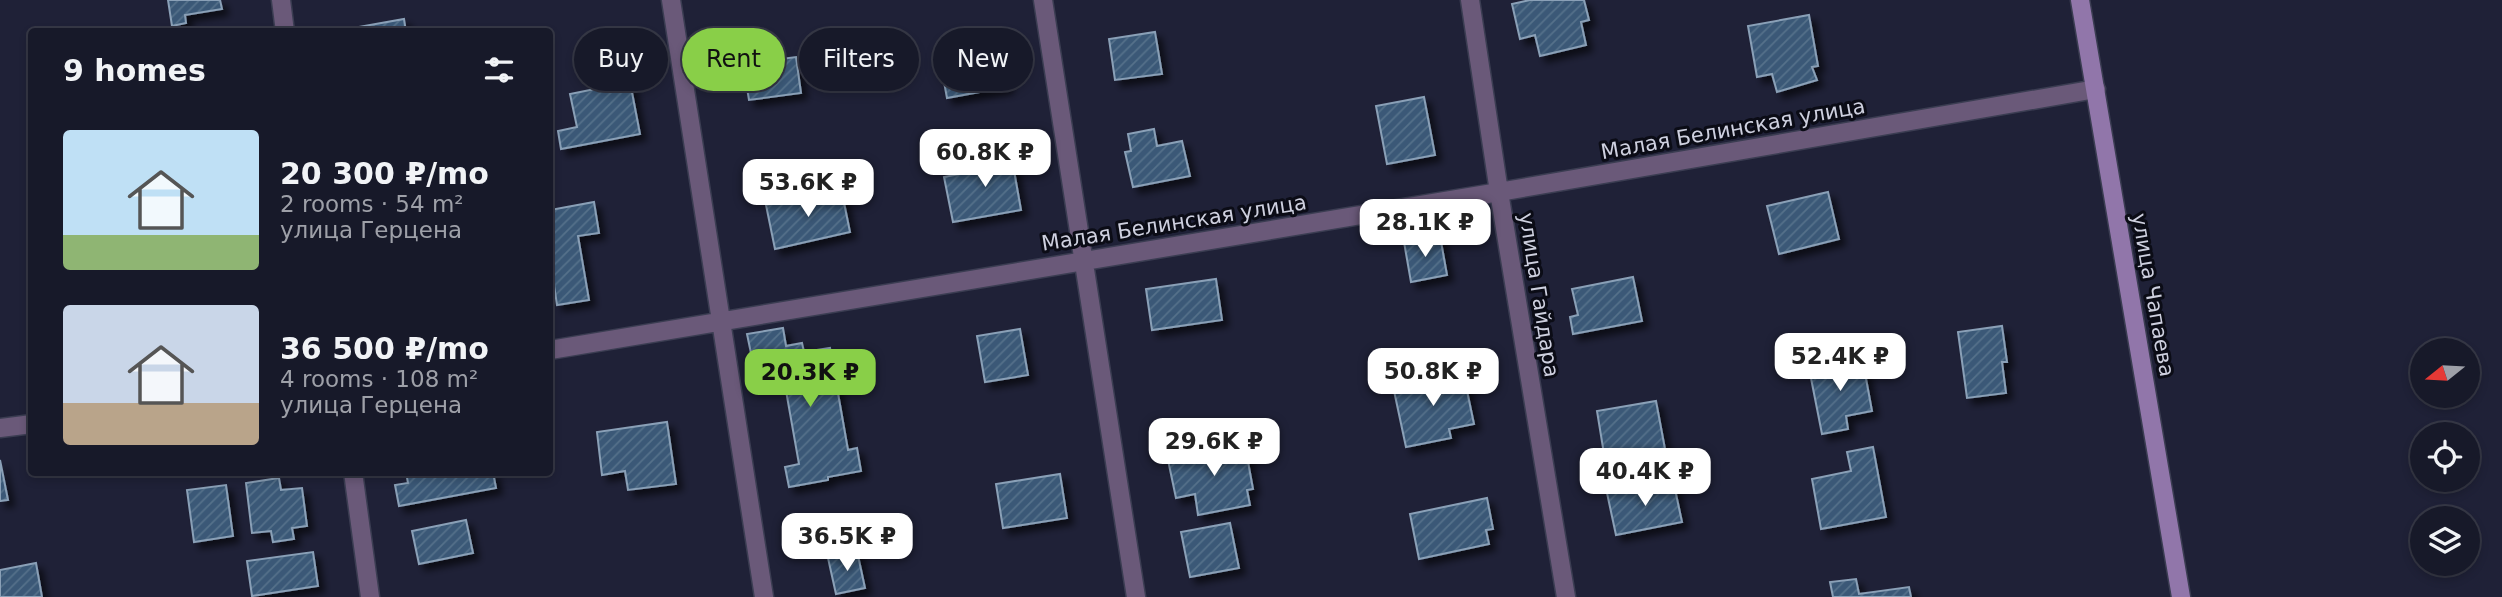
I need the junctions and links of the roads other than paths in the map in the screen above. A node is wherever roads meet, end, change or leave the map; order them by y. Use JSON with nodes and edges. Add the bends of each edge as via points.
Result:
{"nodes":[{"id":1,"x":281,"y":0,"type":"edge"},
{"id":2,"x":671,"y":0,"type":"edge"},
{"id":3,"x":1043,"y":0,"type":"edge"},
{"id":4,"x":1470,"y":0,"type":"edge"},
{"id":5,"x":2080,"y":0,"type":"edge"},
{"id":6,"x":284,"y":28,"type":"edge"},
{"id":7,"x":2096,"y":89,"type":"junction"},
{"id":8,"x":1499,"y":192,"type":"junction"},
{"id":9,"x":1083,"y":261,"type":"junction"},
{"id":10,"x":722,"y":323,"type":"junction"},
{"id":11,"x":553,"y":350,"type":"edge"},
{"id":12,"x":28,"y":424,"type":"edge"},
{"id":13,"x":0,"y":428,"type":"edge"},
{"id":14,"x":354,"y":476,"type":"edge"},
{"id":15,"x":370,"y":597,"type":"edge"},
{"id":16,"x":764,"y":597,"type":"edge"},
{"id":17,"x":1136,"y":597,"type":"edge"},
{"id":18,"x":1566,"y":597,"type":"edge"},
{"id":19,"x":2181,"y":597,"type":"edge"}],
"edges":[{"from":1,"to":6,"type":"street"},
{"from":2,"to":10,"type":"street"},
{"from":3,"to":9,"type":"street"},
{"from":4,"to":8,"type":"street","name":"улица Гайдара"},
{"from":5,"to":7,"type":"street","name":"улица Чапаева"},
{"from":7,"to":8,"type":"street","name":"Малая Белинская улица"},
{"from":7,"to":19,"type":"street","name":"улица Чапаева"},
{"from":8,"to":9,"type":"street","name":"Малая Белинская улица"},
{"from":8,"to":18,"type":"street","name":"улица Гайдара"},
{"from":9,"to":10,"type":"street","name":"Малая Белинская улица"},
{"from":9,"to":17,"type":"street"},
{"from":10,"to":11,"type":"street","name":"Малая Белинская улица"},
{"from":10,"to":16,"type":"street"},
{"from":12,"to":13,"type":"street"},
{"from":14,"to":15,"type":"street"}]}
